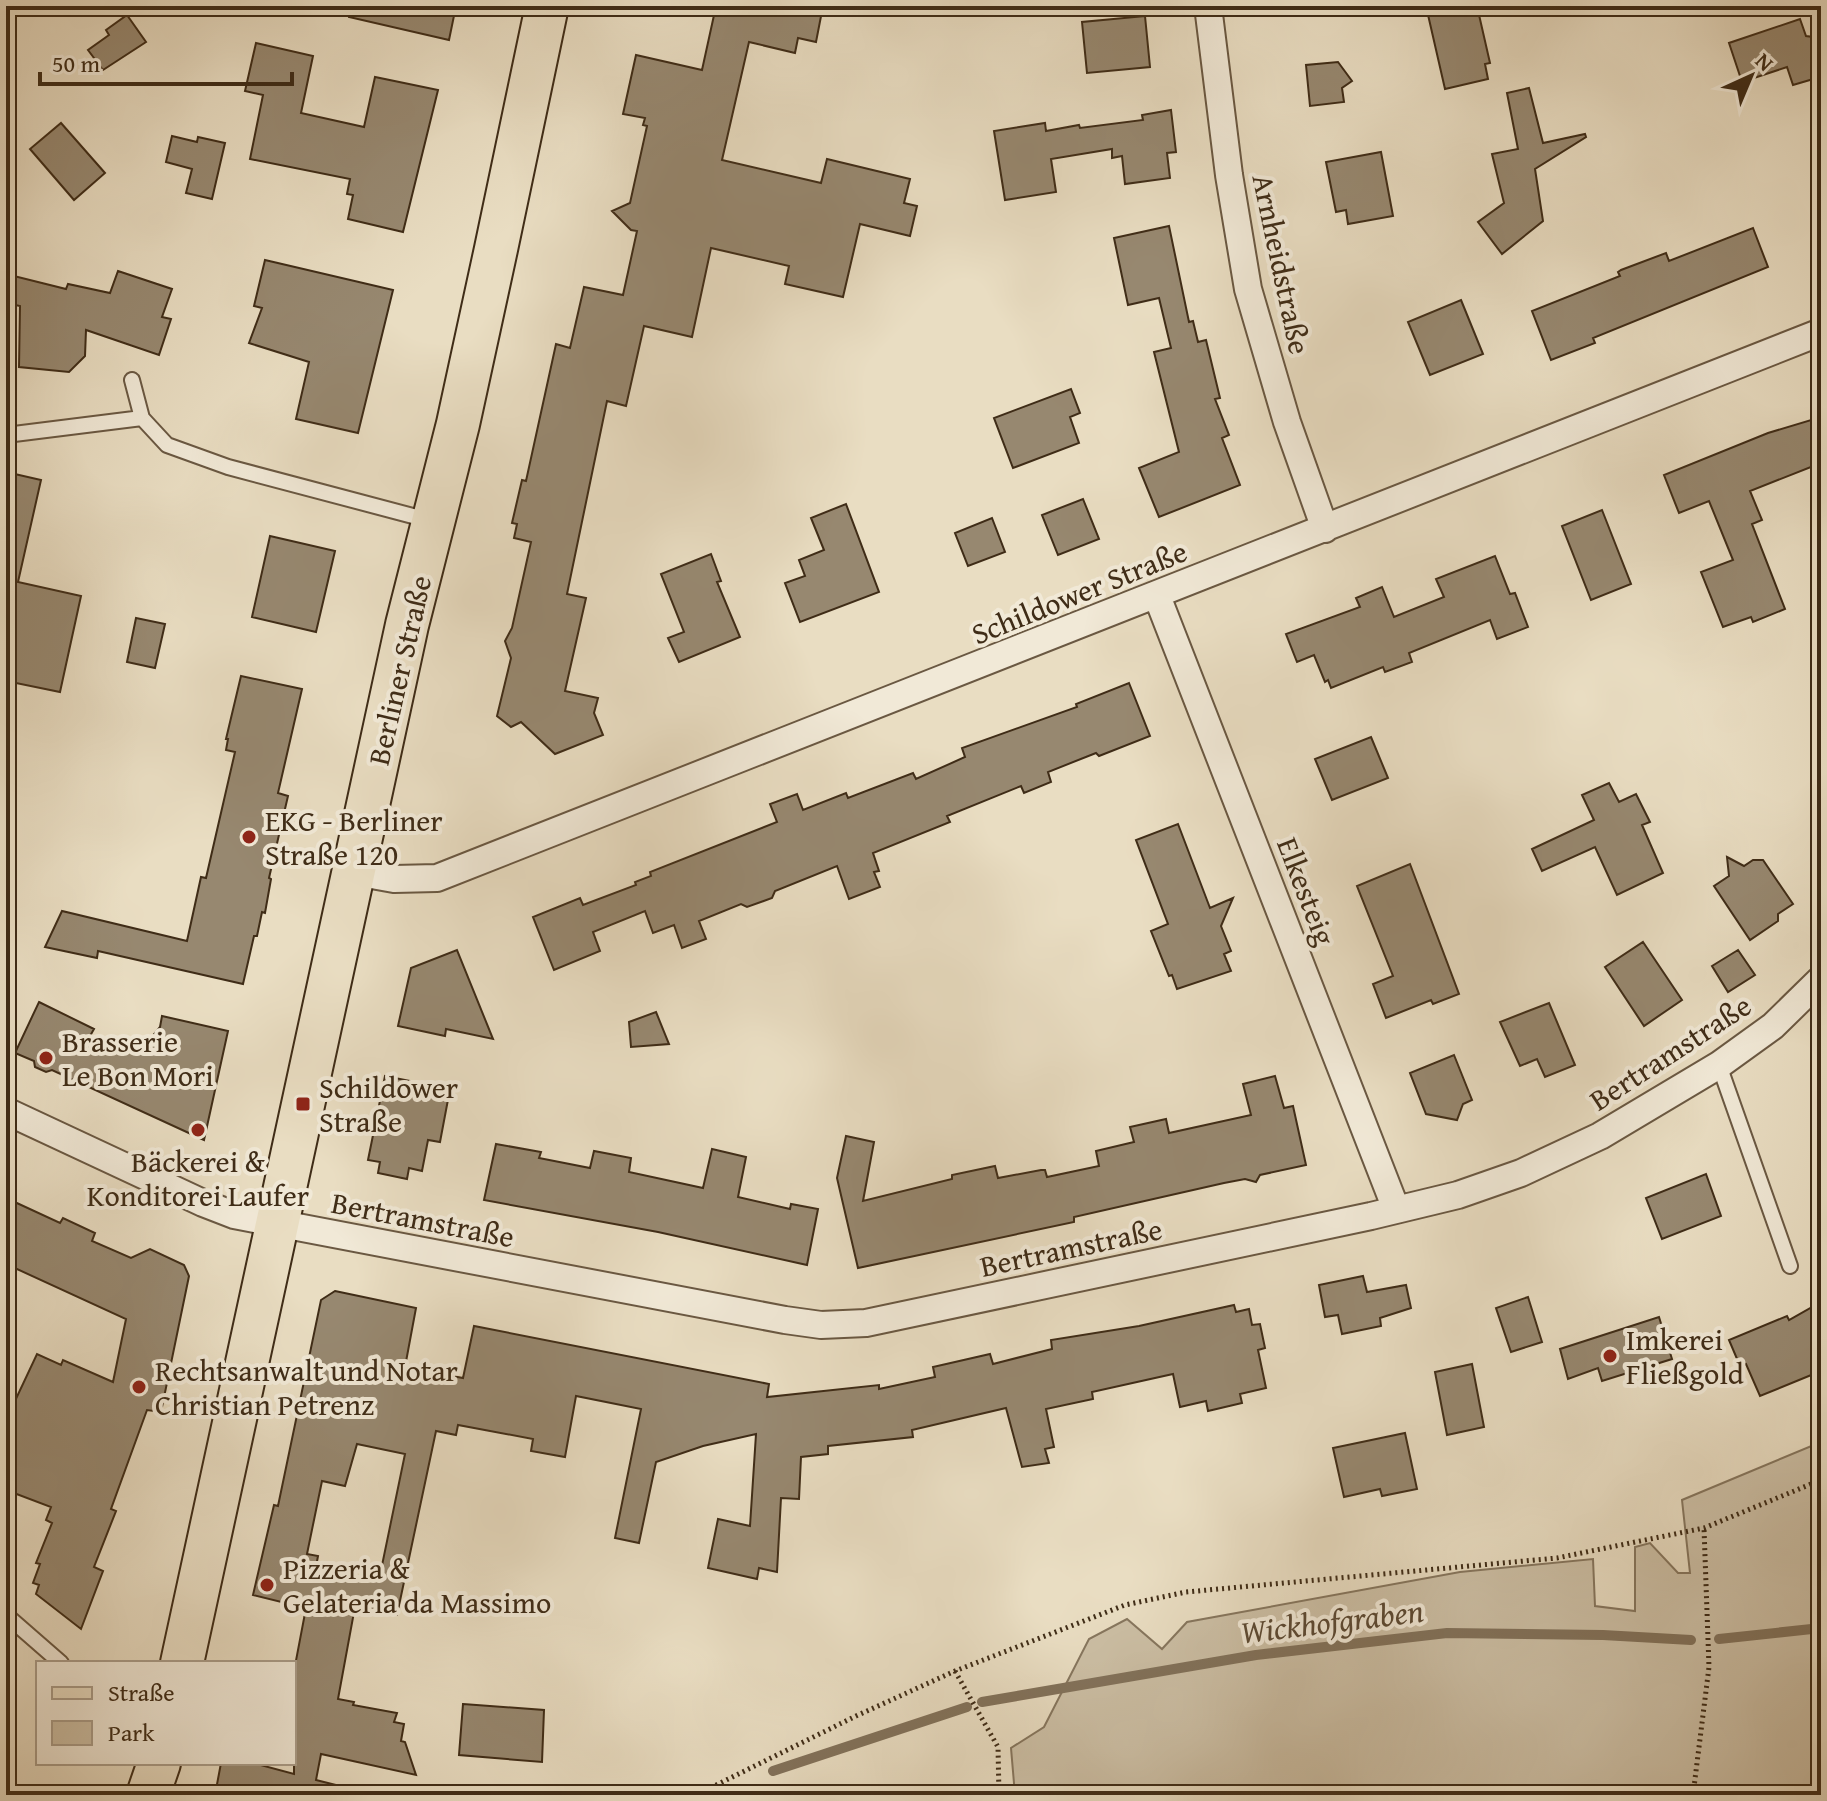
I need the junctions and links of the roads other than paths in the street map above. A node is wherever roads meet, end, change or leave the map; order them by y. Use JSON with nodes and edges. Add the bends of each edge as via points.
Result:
{"nodes":[{"id":1,"x":547,"y":6,"type":"edge"},
{"id":2,"x":1208,"y":6,"type":"edge"},
{"id":3,"x":1821,"y":332,"type":"edge"},
{"id":4,"x":132,"y":380,"type":"dead end"},
{"id":5,"x":142,"y":418,"type":"junction"},
{"id":6,"x":6,"y":435,"type":"edge"},
{"id":7,"x":432,"y":521,"type":"junction"},
{"id":8,"x":1325,"y":529,"type":"junction"},
{"id":9,"x":1157,"y":596,"type":"junction"},
{"id":10,"x":355,"y":872,"type":"junction"},
{"id":11,"x":1821,"y":979,"type":"edge"},
{"id":12,"x":1719,"y":1065,"type":"junction"},
{"id":13,"x":6,"y":1111,"type":"edge"},
{"id":14,"x":1396,"y":1209,"type":"junction"},
{"id":15,"x":276,"y":1223,"type":"junction"},
{"id":16,"x":1790,"y":1266,"type":"dead end"},
{"id":17,"x":6,"y":1615,"type":"edge"},
{"id":18,"x":59,"y":1661,"type":"edge"},
{"id":19,"x":182,"y":1661,"type":"edge"},
{"id":20,"x":158,"y":1765,"type":"edge"},
{"id":21,"x":148,"y":1795,"type":"edge"}],
"edges":[{"from":1,"to":7,"type":"main road","name":"Berliner Straße","via":[[458,424]]},
{"from":2,"to":8,"type":"street","name":"Arnheidstraße","via":[[1248,289]]},
{"from":3,"to":8,"type":"street","name":"Schildower Straße"},
{"from":4,"to":5,"type":"lane"},
{"from":5,"to":6,"type":"lane"},
{"from":5,"to":7,"type":"lane","via":[[167,445],[179,450]]},
{"from":7,"to":10,"type":"main road","name":"Berliner Straße"},
{"from":8,"to":9,"type":"street","name":"Schildower Straße"},
{"from":9,"to":10,"type":"street","name":"Schildower Straße","via":[[437,878],[394,879]]},
{"from":9,"to":14,"type":"street","name":"Elkesteig"},
{"from":10,"to":15,"type":"main road","name":"Berliner Straße"},
{"from":11,"to":12,"type":"street","name":"Bertramstraße","via":[[1773,1026]]},
{"from":12,"to":14,"type":"street","name":"Bertramstraße","via":[[1600,1136],[1521,1173]]},
{"from":12,"to":16,"type":"lane"},
{"from":13,"to":15,"type":"street","name":"Bertramstraße","via":[[203,1203]]},
{"from":14,"to":15,"type":"street","name":"Bertramstraße","via":[[866,1323],[821,1325]]},
{"from":15,"to":19,"type":"main road","name":"Berliner Straße"},
{"from":17,"to":18,"type":"lane"},
{"from":20,"to":21,"type":"main road"}]}
